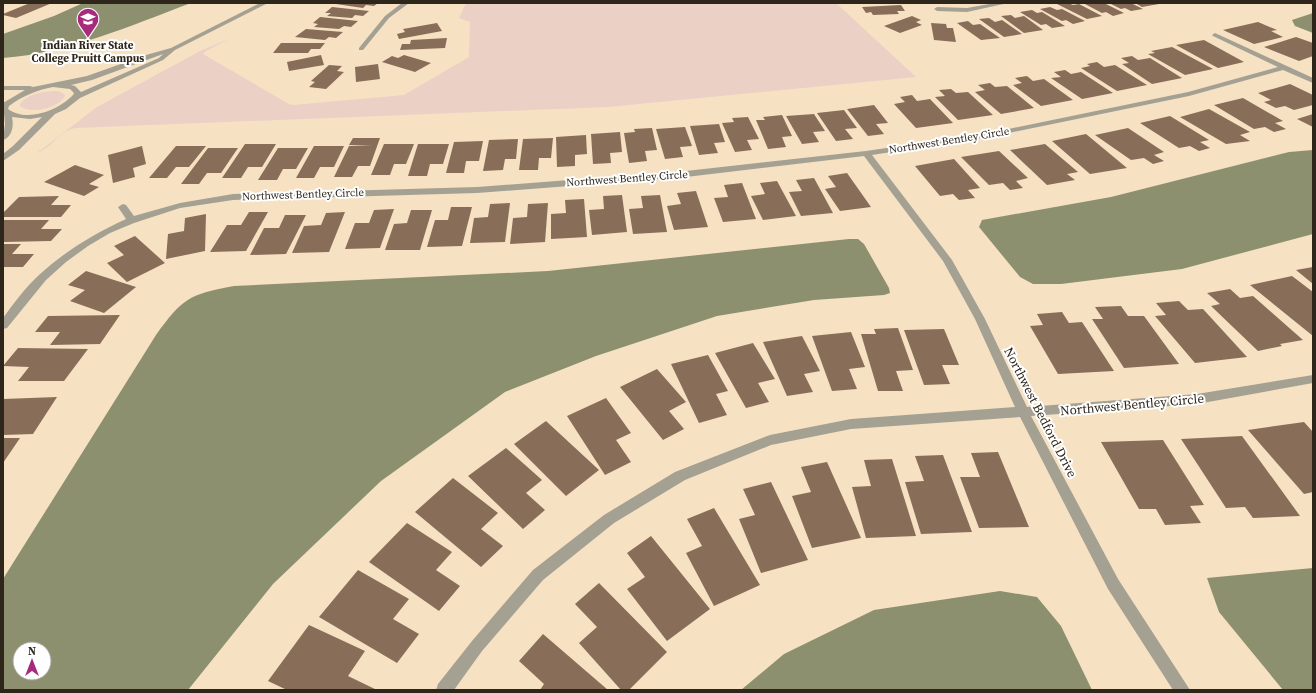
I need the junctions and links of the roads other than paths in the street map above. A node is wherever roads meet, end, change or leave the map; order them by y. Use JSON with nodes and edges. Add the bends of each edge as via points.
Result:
{"nodes":[{"id":1,"x":265,"y":3,"type":"edge"},
{"id":2,"x":406,"y":3,"type":"edge"},
{"id":3,"x":1005,"y":3,"type":"edge"},
{"id":4,"x":937,"y":9,"type":"dead end"},
{"id":5,"x":1215,"y":35,"type":"dead end"},
{"id":6,"x":173,"y":49,"type":"junction"},
{"id":7,"x":361,"y":49,"type":"dead end"},
{"id":8,"x":1284,"y":68,"type":"junction"},
{"id":9,"x":1313,"y":81,"type":"edge"},
{"id":10,"x":61,"y":85,"type":"junction"},
{"id":11,"x":3,"y":88,"type":"edge"},
{"id":12,"x":39,"y":88,"type":"junction"},
{"id":13,"x":77,"y":96,"type":"junction"},
{"id":14,"x":4,"y":105,"type":"edge"},
{"id":15,"x":53,"y":111,"type":"junction"},
{"id":16,"x":7,"y":114,"type":"junction"},
{"id":17,"x":3,"y":138,"type":"edge"},
{"id":18,"x":866,"y":153,"type":"junction"},
{"id":19,"x":3,"y":158,"type":"edge"},
{"id":20,"x":123,"y":207,"type":"dead end"},
{"id":21,"x":131,"y":219,"type":"junction"},
{"id":22,"x":3,"y":325,"type":"edge"},
{"id":23,"x":1313,"y":379,"type":"edge"},
{"id":24,"x":1024,"y":413,"type":"junction"},
{"id":25,"x":444,"y":690,"type":"edge"},
{"id":26,"x":1182,"y":690,"type":"edge"}],
"edges":[{"from":1,"to":6,"type":"street"},
{"from":2,"to":7,"type":"street","via":[[388,17]]},
{"from":3,"to":4,"type":"street","via":[[967,10]]},
{"from":5,"to":8,"type":"street"},
{"from":6,"to":10,"type":"street"},
{"from":6,"to":13,"type":"street","via":[[161,59]]},
{"from":8,"to":9,"type":"street"},
{"from":8,"to":18,"type":"street","name":"Northwest Bentley Circle","via":[[1189,94],[997,134]]},
{"from":10,"to":12,"type":"street"},
{"from":10,"to":13,"type":"street","via":[[76,89]]},
{"from":11,"to":12,"type":"street"},
{"from":12,"to":14,"type":"street","via":[[17,95]]},
{"from":13,"to":15,"type":"street","via":[[70,103]]},
{"from":14,"to":16,"type":"street"},
{"from":15,"to":16,"type":"street","via":[[24,117]]},
{"from":15,"to":19,"type":"street"},
{"from":16,"to":17,"type":"street","via":[[10,124]]},
{"from":18,"to":21,"type":"street","name":"Northwest Bentley Circle","via":[[686,174],[477,190],[233,196],[201,200]]},
{"from":18,"to":24,"type":"street","name":"Northwest Bedford Drive","via":[[947,260],[980,319]]},
{"from":20,"to":21,"type":"street"},
{"from":21,"to":22,"type":"street","name":"Northwest Bentley Circle","via":[[104,232],[71,254],[42,279]]},
{"from":23,"to":24,"type":"street","name":"Northwest Bentley Circle","via":[[1197,400]]},
{"from":24,"to":25,"type":"street","name":"Northwest Bentley Circle","via":[[851,424],[770,440],[680,476],[609,519],[538,575],[477,646]]},
{"from":24,"to":26,"type":"street","name":"Northwest Bedford Drive","via":[[1113,584]]}]}
